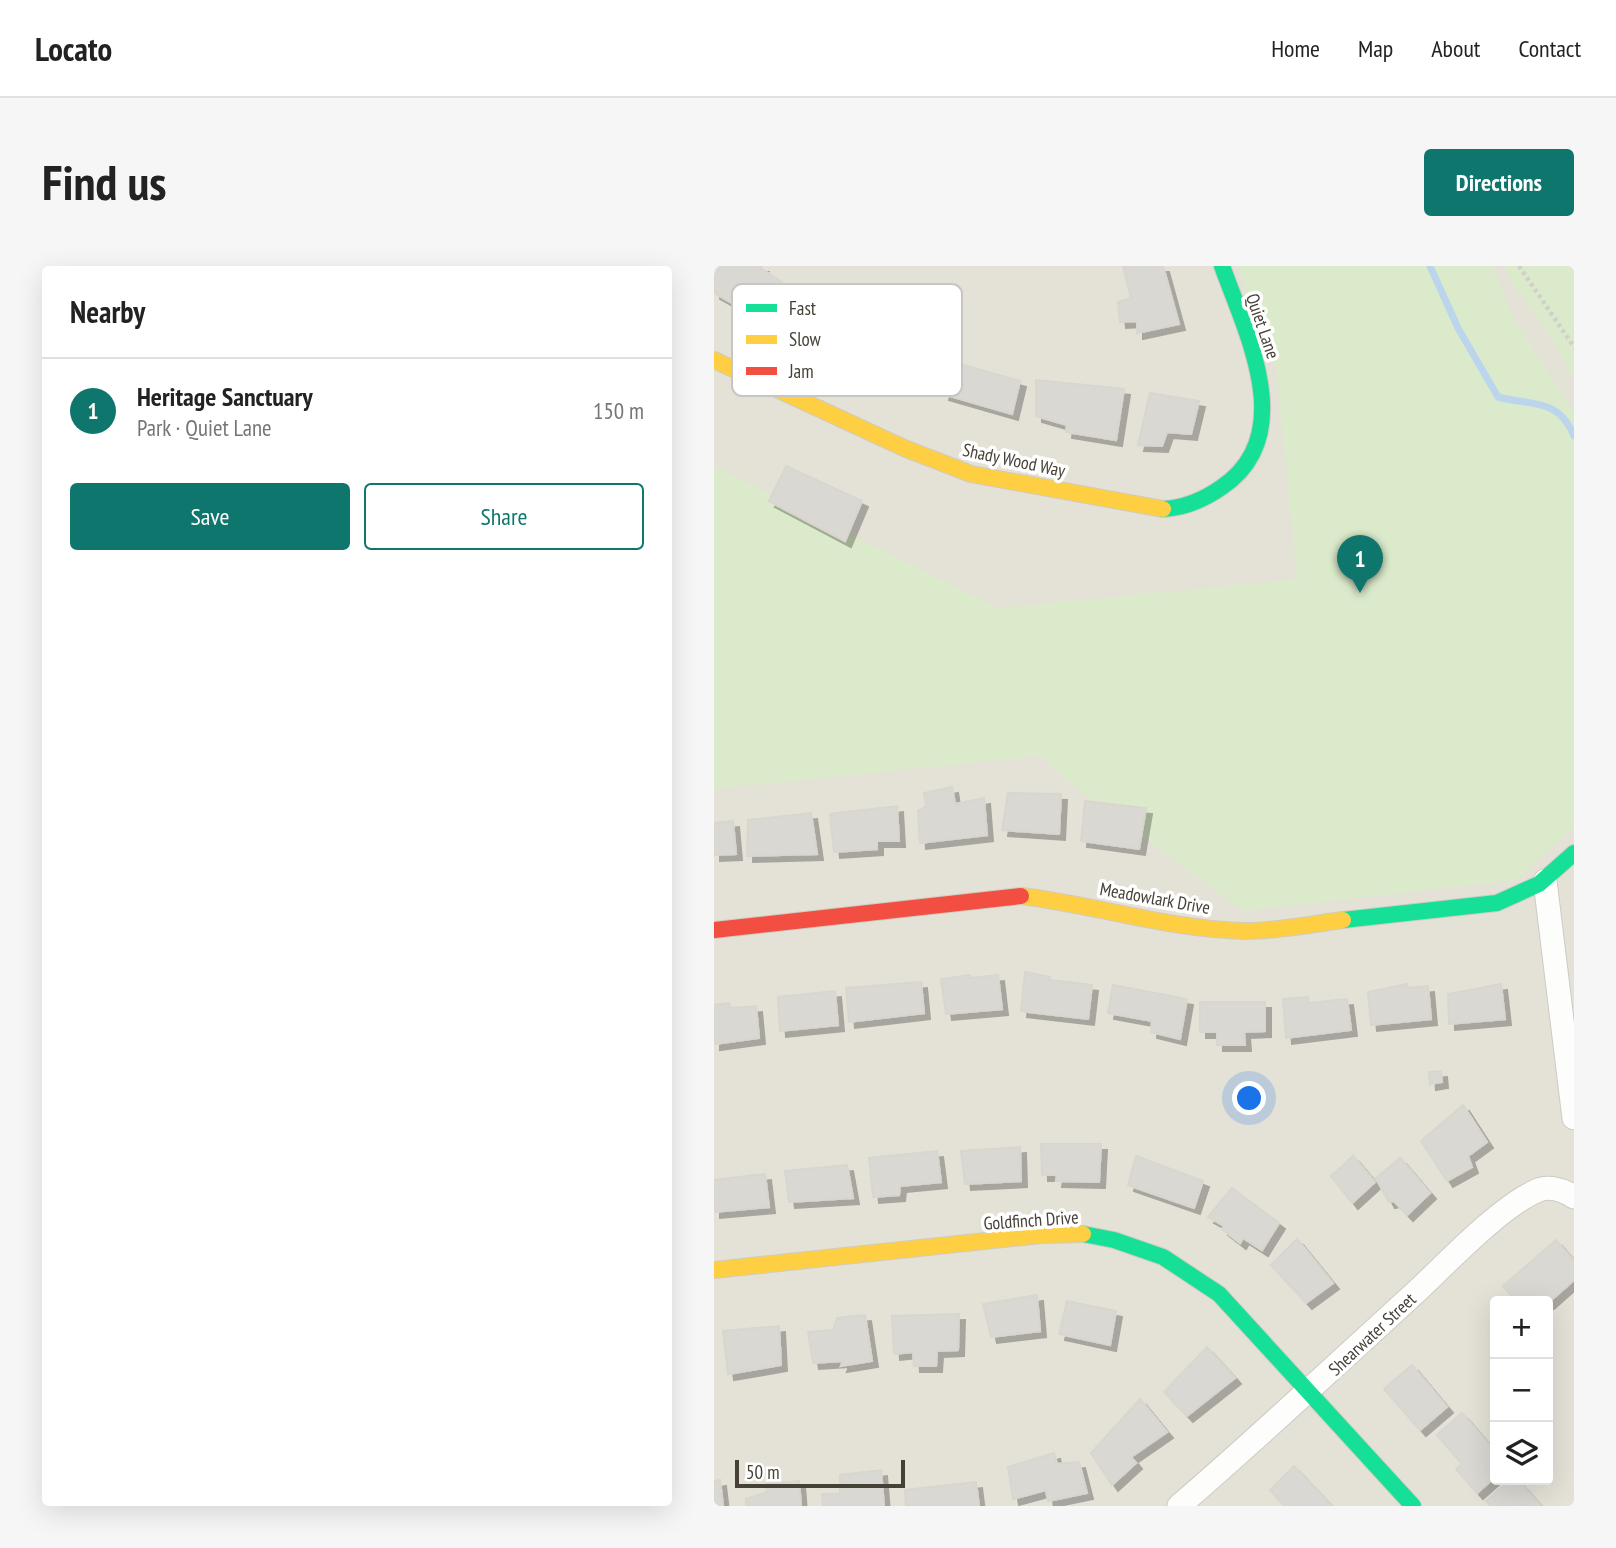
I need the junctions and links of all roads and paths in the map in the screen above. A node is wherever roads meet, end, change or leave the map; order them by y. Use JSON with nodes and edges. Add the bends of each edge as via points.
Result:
{"nodes":[{"id":1,"x":1222,"y":266,"type":"edge"},
{"id":2,"x":1519,"y":266,"type":"edge"},
{"id":3,"x":1574,"y":347,"type":"edge"},
{"id":4,"x":714,"y":360,"type":"edge"},
{"id":5,"x":732,"y":368,"type":"edge"},
{"id":6,"x":792,"y":396,"type":"edge"},
{"id":7,"x":1236,"y":478,"type":"joint"},
{"id":8,"x":1574,"y":853,"type":"edge"},
{"id":9,"x":1545,"y":881,"type":"junction"},
{"id":10,"x":714,"y":930,"type":"edge"},
{"id":11,"x":1574,"y":1118,"type":"edge"},
{"id":12,"x":1574,"y":1196,"type":"edge"},
{"id":13,"x":714,"y":1270,"type":"edge"},
{"id":14,"x":1310,"y":1392,"type":"junction"},
{"id":15,"x":1179,"y":1506,"type":"edge"},
{"id":16,"x":1413,"y":1506,"type":"edge"}],
"edges":[{"from":1,"to":7,"type":"street","name":"Quiet Lane","via":[[1258,366],[1263,401],[1256,444]]},
{"from":2,"to":3,"type":"path"},
{"from":4,"to":5,"type":"street","name":"Shady Wood Way"},
{"from":6,"to":7,"type":"street","name":"Shady Wood Way","via":[[971,474],[1165,509],[1205,499]]},
{"from":8,"to":9,"type":"street","name":"Meadowlark Drive"},
{"from":9,"to":10,"type":"street","name":"Meadowlark Drive","via":[[1497,903],[1247,931],[1018,896]]},
{"from":9,"to":11,"type":"street"},
{"from":12,"to":14,"type":"street","name":"Shearwater Street","via":[[1547,1188],[1519,1201]]},
{"from":13,"to":14,"type":"street","name":"Goldfinch Drive","via":[[1080,1233],[1163,1257],[1219,1294]]},
{"from":14,"to":15,"type":"street","name":"Shearwater Street"},
{"from":14,"to":16,"type":"street","name":"Goldfinch Drive"}]}
